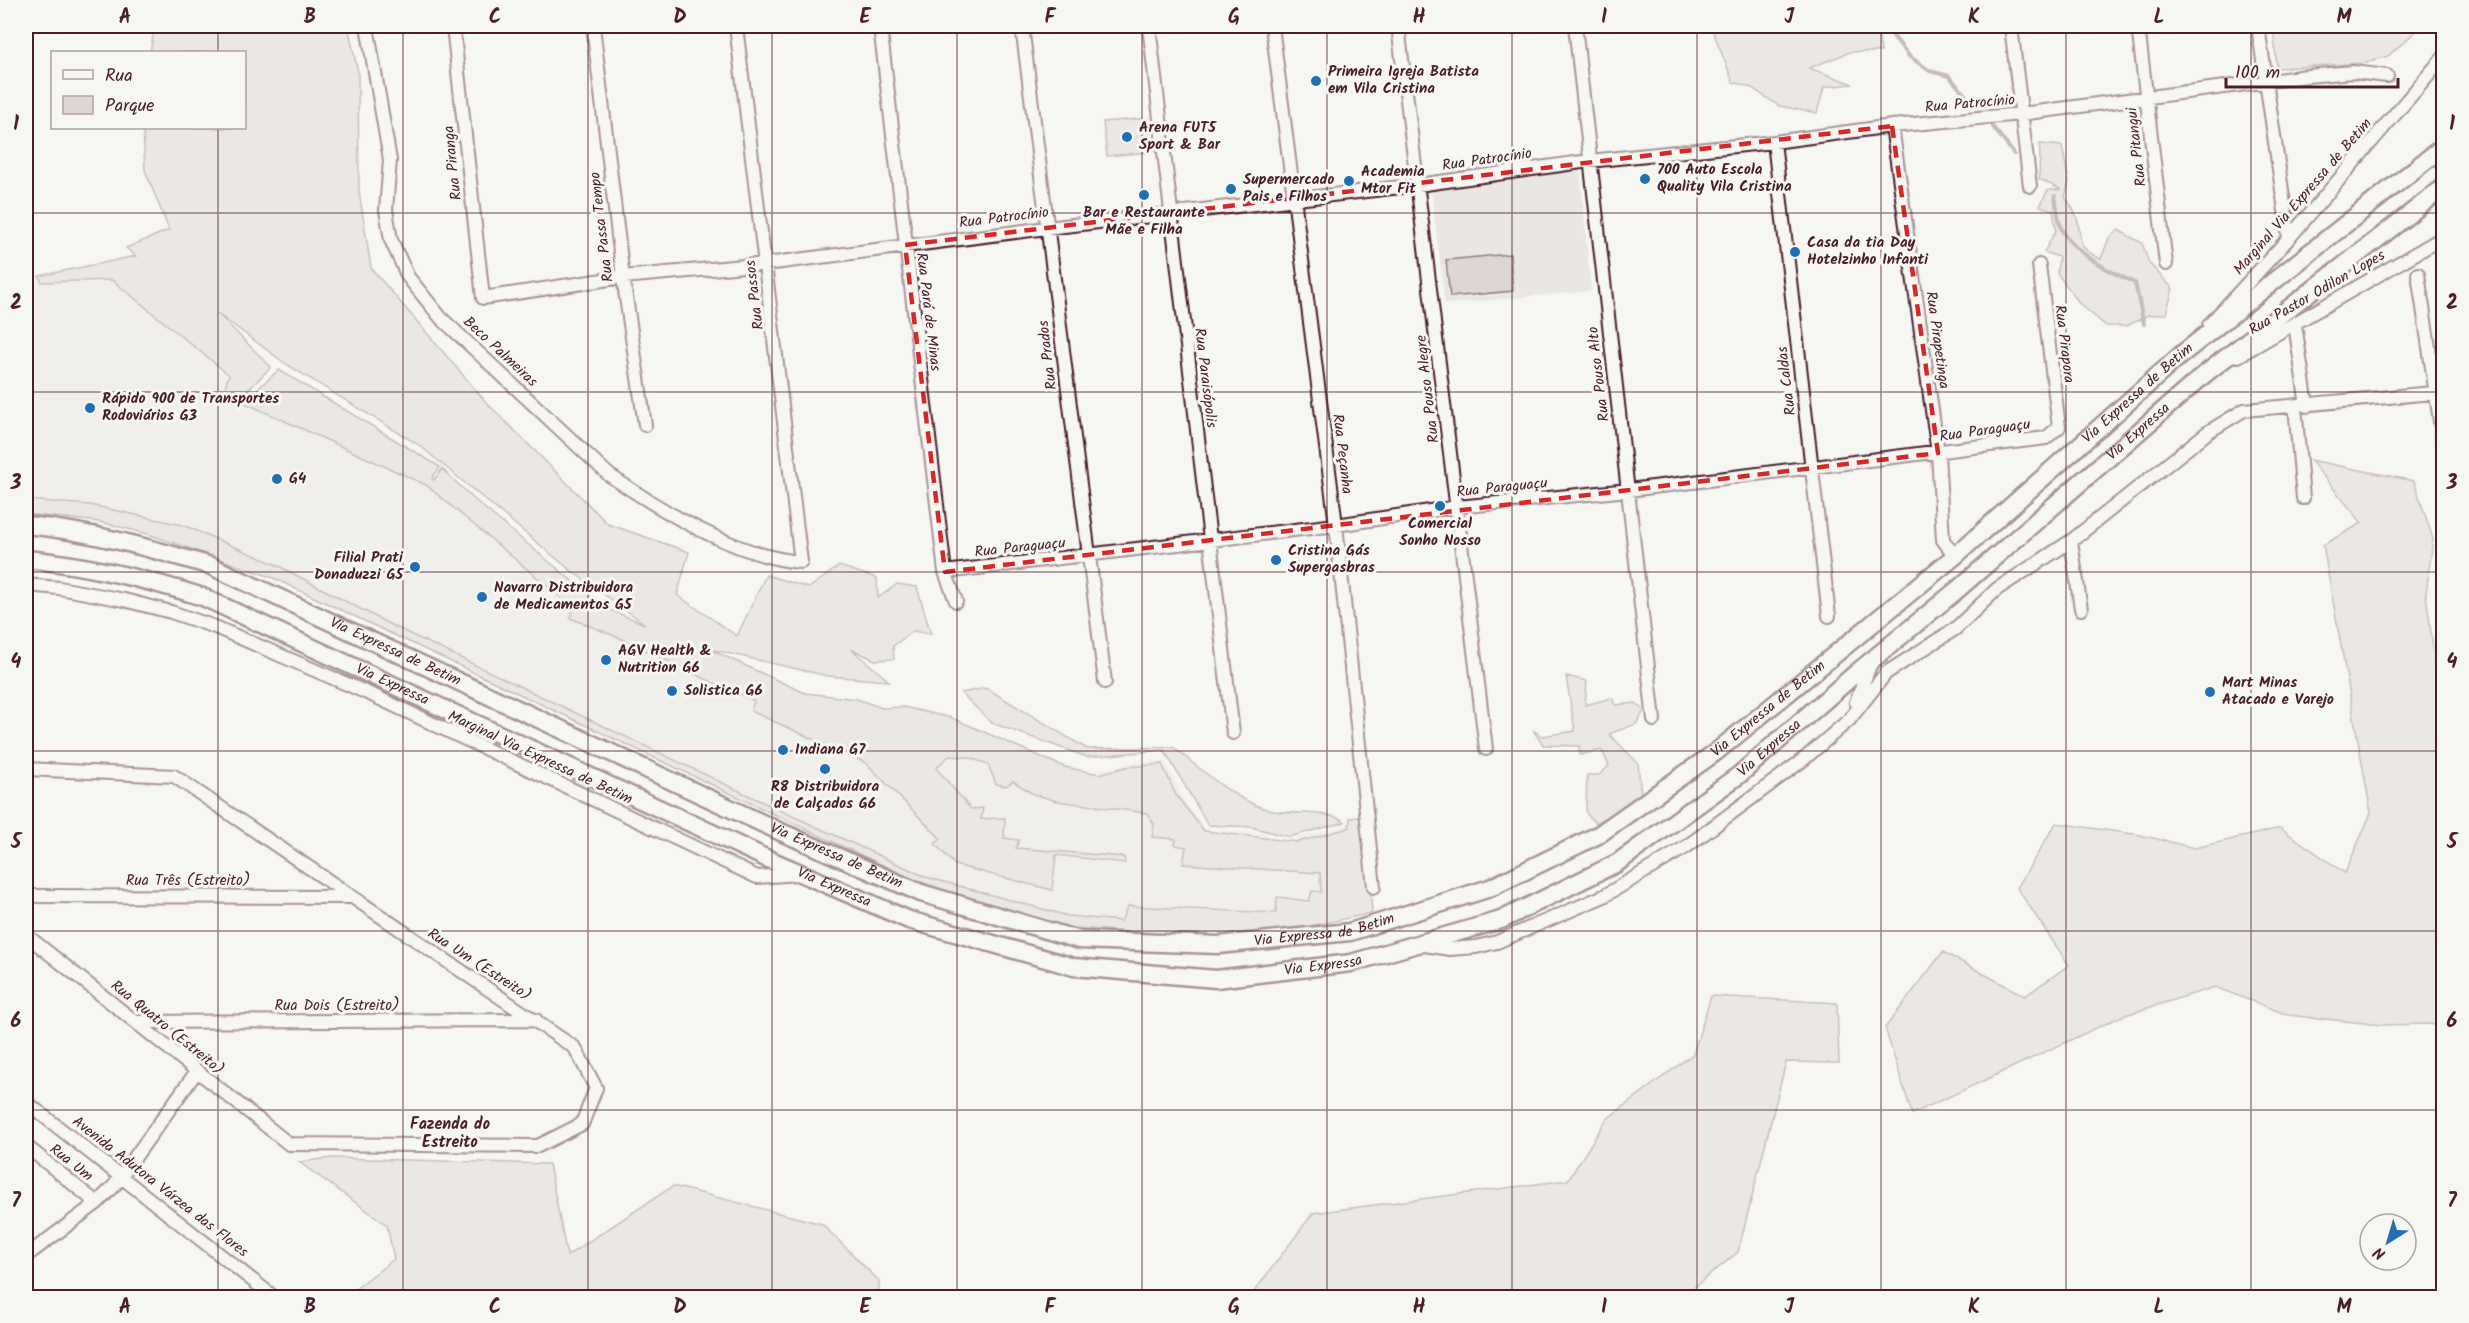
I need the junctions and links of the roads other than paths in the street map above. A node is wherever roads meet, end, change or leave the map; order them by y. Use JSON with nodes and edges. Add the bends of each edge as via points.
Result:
{"nodes":[{"id":1,"x":368,"y":26,"type":"edge"},
{"id":2,"x":453,"y":26,"type":"edge"},
{"id":3,"x":593,"y":26,"type":"edge"},
{"id":4,"x":736,"y":26,"type":"edge"},
{"id":5,"x":880,"y":26,"type":"edge"},
{"id":6,"x":1022,"y":26,"type":"edge"},
{"id":7,"x":1149,"y":26,"type":"edge"},
{"id":8,"x":1272,"y":26,"type":"edge"},
{"id":9,"x":1398,"y":26,"type":"edge"},
{"id":10,"x":1575,"y":26,"type":"edge"},
{"id":11,"x":2011,"y":26,"type":"edge"},
{"id":12,"x":2138,"y":26,"type":"edge"},
{"id":13,"x":2258,"y":26,"type":"edge"},
{"id":14,"x":2444,"y":57,"type":"edge"},
{"id":15,"x":2387,"y":76,"type":"dead end"},
{"id":16,"x":2265,"y":82,"type":"junction"},
{"id":17,"x":2146,"y":96,"type":"junction"},
{"id":18,"x":2021,"y":114,"type":"junction"},
{"id":19,"x":1892,"y":126,"type":"junction"},
{"id":20,"x":1774,"y":142,"type":"junction"},
{"id":21,"x":2444,"y":146,"type":"edge"},
{"id":22,"x":1589,"y":161,"type":"junction"},
{"id":23,"x":1418,"y":184,"type":"junction"},
{"id":24,"x":2030,"y":186,"type":"dead end"},
{"id":25,"x":2444,"y":187,"type":"edge"},
{"id":26,"x":1293,"y":198,"type":"junction"},
{"id":27,"x":1170,"y":213,"type":"junction"},
{"id":28,"x":1047,"y":228,"type":"junction"},
{"id":29,"x":2444,"y":237,"type":"edge"},
{"id":30,"x":2289,"y":238,"type":"junction"},
{"id":31,"x":905,"y":245,"type":"junction"},
{"id":32,"x":766,"y":264,"type":"junction"},
{"id":33,"x":2166,"y":264,"type":"dead end"},
{"id":34,"x":2039,"y":265,"type":"dead end"},
{"id":35,"x":2418,"y":274,"type":"dead end"},
{"id":36,"x":623,"y":277,"type":"junction"},
{"id":37,"x":483,"y":298,"type":"joint"},
{"id":38,"x":2295,"y":324,"type":"junction"},
{"id":39,"x":2182,"y":354,"type":"junction"},
{"id":40,"x":2205,"y":374,"type":"junction"},
{"id":41,"x":2440,"y":392,"type":"edge"},
{"id":42,"x":2301,"y":406,"type":"junction"},
{"id":43,"x":645,"y":425,"type":"dead end"},
{"id":44,"x":2059,"y":427,"type":"joint"},
{"id":45,"x":2444,"y":448,"type":"edge"},
{"id":46,"x":1938,"y":453,"type":"junction"},
{"id":47,"x":1812,"y":467,"type":"junction"},
{"id":48,"x":1629,"y":490,"type":"junction"},
{"id":49,"x":2303,"y":498,"type":"dead end"},
{"id":50,"x":1457,"y":507,"type":"junction"},
{"id":51,"x":26,"y":525,"type":"edge"},
{"id":52,"x":1336,"y":525,"type":"junction"},
{"id":53,"x":1210,"y":540,"type":"junction"},
{"id":54,"x":2071,"y":541,"type":"junction"},
{"id":55,"x":1088,"y":556,"type":"junction"},
{"id":56,"x":1955,"y":556,"type":"junction"},
{"id":57,"x":26,"y":559,"type":"edge"},
{"id":58,"x":801,"y":562,"type":"joint"},
{"id":59,"x":945,"y":572,"type":"junction"},
{"id":60,"x":26,"y":585,"type":"edge"},
{"id":61,"x":956,"y":601,"type":"dead end"},
{"id":62,"x":2081,"y":609,"type":"dead end"},
{"id":63,"x":1829,"y":616,"type":"dead end"},
{"id":64,"x":1873,"y":659,"type":"junction"},
{"id":65,"x":1105,"y":682,"type":"dead end"},
{"id":66,"x":1654,"y":720,"type":"dead end"},
{"id":67,"x":1849,"y":720,"type":"junction"},
{"id":68,"x":1233,"y":734,"type":"dead end"},
{"id":69,"x":1486,"y":749,"type":"dead end"},
{"id":70,"x":26,"y":769,"type":"edge"},
{"id":71,"x":802,"y":874,"type":"junction"},
{"id":72,"x":1374,"y":887,"type":"dead end"},
{"id":73,"x":26,"y":896,"type":"edge"},
{"id":74,"x":350,"y":897,"type":"junction"},
{"id":75,"x":26,"y":935,"type":"edge"},
{"id":76,"x":1418,"y":944,"type":"junction"},
{"id":77,"x":537,"y":1020,"type":"junction"},
{"id":78,"x":137,"y":1022,"type":"junction"},
{"id":79,"x":196,"y":1071,"type":"junction"},
{"id":80,"x":26,"y":1101,"type":"edge"},
{"id":81,"x":289,"y":1144,"type":"joint"},
{"id":82,"x":26,"y":1146,"type":"edge"},
{"id":83,"x":121,"y":1175,"type":"junction"},
{"id":84,"x":97,"y":1203,"type":"junction"},
{"id":85,"x":26,"y":1256,"type":"edge"},
{"id":86,"x":275,"y":1298,"type":"edge"}],
"edges":[{"from":1,"to":58,"type":"street","name":"Beco Palmeiras","via":[[390,160],[386,210],[391,240],[408,277],[441,318],[609,475],[725,541],[776,560]]},
{"from":2,"to":37,"type":"street","name":"Rua Piranga"},
{"from":3,"to":36,"type":"street","name":"Rua Passa Tempo"},
{"from":4,"to":32,"type":"street","name":"Rua Passos"},
{"from":5,"to":31,"type":"street","name":"Rua Pará de Minas"},
{"from":6,"to":28,"type":"street","name":"Rua Prados"},
{"from":7,"to":27,"type":"street","name":"Rua Paraisópolis"},
{"from":8,"to":26,"type":"street","name":"Rua Peçanha"},
{"from":9,"to":23,"type":"street","name":"Rua Pouso Alegre"},
{"from":10,"to":22,"type":"street","name":"Rua Pouso Alto"},
{"from":11,"to":18,"type":"street"},
{"from":12,"to":17,"type":"street","name":"Rua Pitangui"},
{"from":13,"to":16,"type":"street"},
{"from":14,"to":30,"type":"street","name":"Marginal Via Expressa de Betim"},
{"from":15,"to":16,"type":"street","name":"Rua Patrocínio","via":[[2353,72]]},
{"from":16,"to":17,"type":"street","name":"Rua Patrocínio"},
{"from":16,"to":30,"type":"street"},
{"from":17,"to":18,"type":"street","name":"Rua Patrocínio"},
{"from":17,"to":33,"type":"street","name":"Rua Pitangui"},
{"from":18,"to":19,"type":"street","name":"Rua Patrocínio"},
{"from":18,"to":24,"type":"street"},
{"from":19,"to":20,"type":"street","name":"Rua Patrocínio"},
{"from":19,"to":46,"type":"street","name":"Rua Pirapetinga"},
{"from":20,"to":22,"type":"street","name":"Rua Patrocínio"},
{"from":20,"to":47,"type":"street","name":"Rua Caldas"},
{"from":21,"to":39,"type":"highway","name":"Via Expressa de Betim"},
{"from":22,"to":23,"type":"street","name":"Rua Patrocínio"},
{"from":22,"to":48,"type":"street","name":"Rua Pouso Alto"},
{"from":23,"to":26,"type":"street","name":"Rua Patrocínio"},
{"from":23,"to":50,"type":"street","name":"Rua Pouso Alegre"},
{"from":25,"to":40,"type":"highway","name":"Via Expressa"},
{"from":26,"to":27,"type":"street","name":"Rua Patrocínio"},
{"from":26,"to":52,"type":"street","name":"Rua Peçanha"},
{"from":27,"to":28,"type":"street","name":"Rua Patrocínio"},
{"from":27,"to":53,"type":"street","name":"Rua Paraisópolis"},
{"from":28,"to":31,"type":"street","name":"Rua Patrocínio"},
{"from":28,"to":55,"type":"street","name":"Rua Prados"},
{"from":29,"to":38,"type":"street","name":"Rua Pastor Odilon Lopes"},
{"from":30,"to":39,"type":"street","name":"Marginal Via Expressa de Betim"},
{"from":31,"to":32,"type":"street","name":"Rua Patrocínio"},
{"from":31,"to":59,"type":"street","name":"Rua Pará de Minas"},
{"from":32,"to":36,"type":"street","name":"Rua Patrocínio"},
{"from":32,"to":58,"type":"street","name":"Rua Passos"},
{"from":34,"to":44,"type":"street","name":"Rua Pirapora"},
{"from":35,"to":41,"type":"street"},
{"from":36,"to":37,"type":"street","name":"Rua Patrocínio"},
{"from":36,"to":43,"type":"street","name":"Rua Passa Tempo"},
{"from":38,"to":40,"type":"street","name":"Rua Pastor Odilon Lopes"},
{"from":38,"to":42,"type":"street"},
{"from":39,"to":56,"type":"highway","name":"Via Expressa de Betim"},
{"from":40,"to":64,"type":"highway","name":"Via Expressa"},
{"from":41,"to":42,"type":"street"},
{"from":41,"to":45,"type":"street"},
{"from":42,"to":49,"type":"street"},
{"from":42,"to":54,"type":"street","via":[[2244,410],[2208,432]]},
{"from":44,"to":46,"type":"street","name":"Rua Paraguaçu","via":[[2046,438]]},
{"from":46,"to":47,"type":"street","name":"Rua Paraguaçu"},
{"from":46,"to":56,"type":"street","name":"Rua Pirapetinga","via":[[1943,540]]},
{"from":47,"to":48,"type":"street","name":"Rua Paraguaçu"},
{"from":47,"to":63,"type":"street","name":"Rua Caldas"},
{"from":48,"to":50,"type":"street","name":"Rua Paraguaçu"},
{"from":48,"to":66,"type":"street","name":"Rua Pouso Alto"},
{"from":50,"to":52,"type":"street","name":"Rua Paraguaçu"},
{"from":50,"to":69,"type":"street","name":"Rua Pouso Alegre"},
{"from":51,"to":56,"type":"highway","name":"Via Expressa de Betim","via":[[141,545],[211,566],[781,832],[921,893],[1079,940],[1218,945],[1350,932],[1490,888],[1598,835],[1716,752]]},
{"from":52,"to":53,"type":"street","name":"Rua Paraguaçu"},
{"from":52,"to":72,"type":"street","name":"Rua Peçanha"},
{"from":53,"to":55,"type":"street","name":"Rua Paraguaçu"},
{"from":53,"to":68,"type":"street","name":"Rua Paraisópolis"},
{"from":54,"to":62,"type":"street"},
{"from":54,"to":67,"type":"street","via":[[2004,584],[1955,629],[1886,673]]},
{"from":55,"to":59,"type":"street","name":"Rua Paraguaçu"},
{"from":55,"to":65,"type":"street","name":"Rua Prados"},
{"from":57,"to":71,"type":"highway","name":"Via Expressa","via":[[140,577],[203,597]]},
{"from":59,"to":61,"type":"street","name":"Rua Pará de Minas"},
{"from":60,"to":71,"type":"street","name":"Marginal Via Expressa de Betim","via":[[124,600],[215,627],[372,695],[757,877]]},
{"from":64,"to":67,"type":"street"},
{"from":64,"to":76,"type":"highway","name":"Via Expressa","via":[[1739,775],[1617,863],[1501,920]]},
{"from":67,"to":76,"type":"street","via":[[1804,759],[1686,847],[1604,896],[1497,942],[1450,949]]},
{"from":70,"to":74,"type":"street","name":"Rua Um (Estreito)","via":[[174,776]]},
{"from":71,"to":76,"type":"highway","name":"Via Expressa","via":[[909,920],[1074,967],[1216,979],[1351,963]]},
{"from":73,"to":74,"type":"street","name":"Rua Três (Estreito)"},
{"from":74,"to":77,"type":"street","name":"Rua Um (Estreito)"},
{"from":75,"to":78,"type":"street","name":"Rua Quatro (Estreito)"},
{"from":77,"to":78,"type":"street","name":"Rua Dois (Estreito)"},
{"from":77,"to":81,"type":"street","name":"Rua Um (Estreito)","via":[[574,1048],[596,1088],[582,1124],[547,1142],[538,1146]]},
{"from":78,"to":79,"type":"street","name":"Rua Quatro (Estreito)"},
{"from":79,"to":81,"type":"street","name":"Rua Quatro (Estreito)"},
{"from":79,"to":83,"type":"street"},
{"from":80,"to":83,"type":"street","name":"Avenida Adutora Várzea das Flores"},
{"from":82,"to":84,"type":"street","name":"Rua Um"},
{"from":83,"to":84,"type":"street"},
{"from":83,"to":86,"type":"street","name":"Avenida Adutora Várzea das Flores"},
{"from":84,"to":85,"type":"street"}]}
